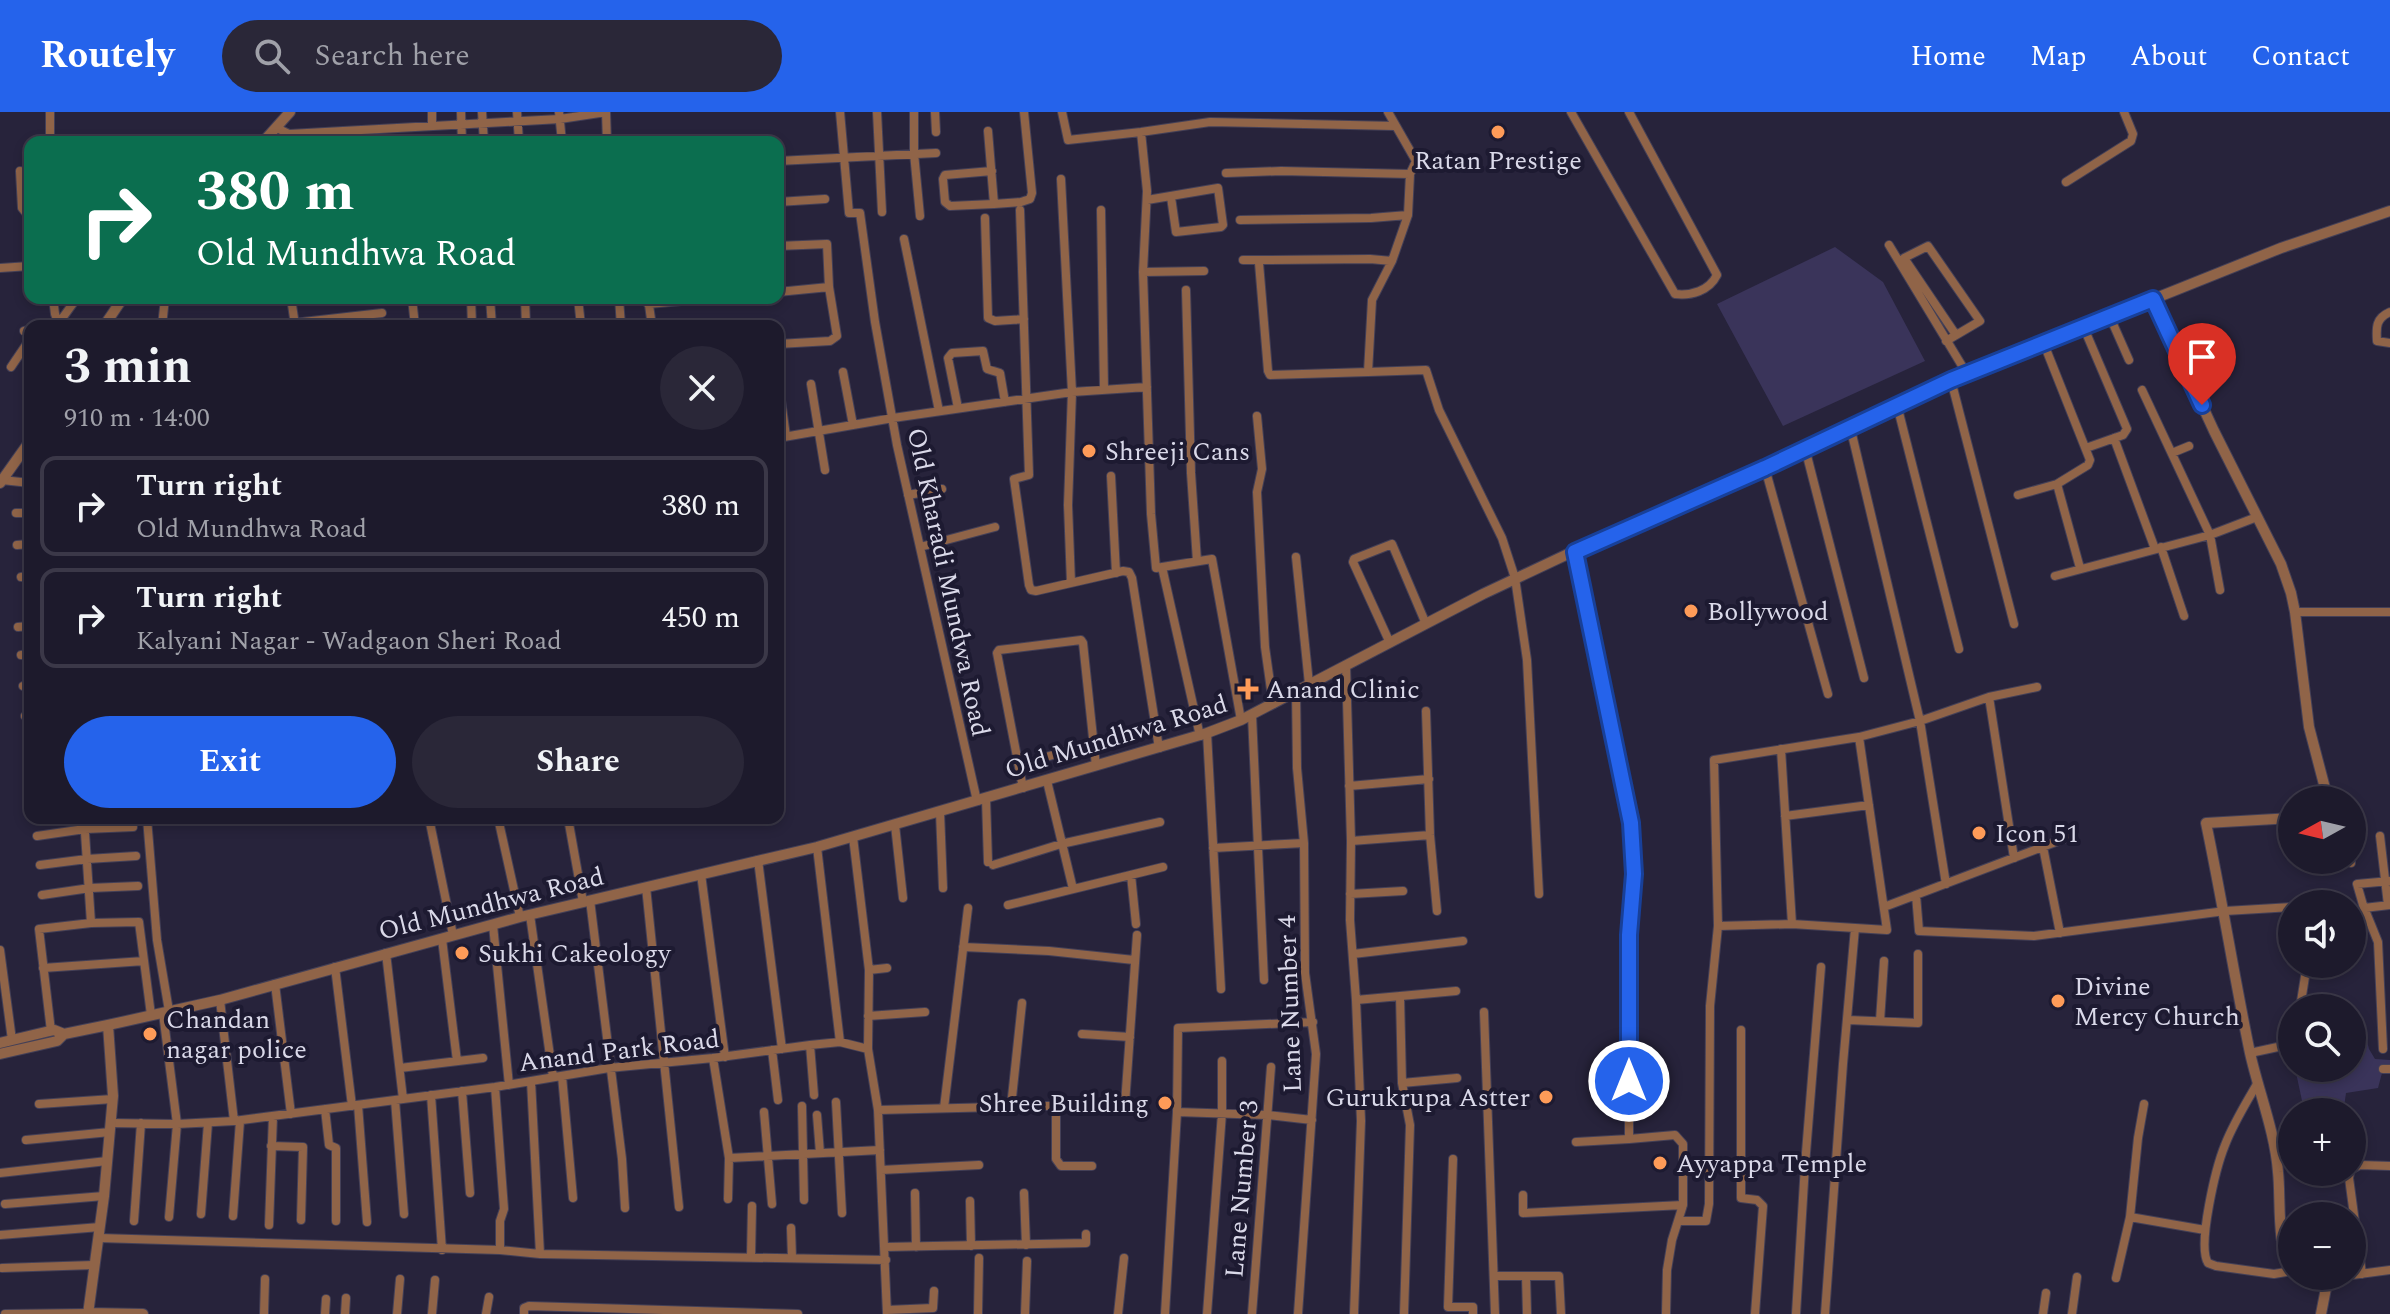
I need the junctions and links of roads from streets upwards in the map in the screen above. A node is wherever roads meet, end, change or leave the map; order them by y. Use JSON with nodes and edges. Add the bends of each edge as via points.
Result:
{"nodes":[{"id":1,"x":50,"y":112,"type":"edge"},
{"id":2,"x":290,"y":112,"type":"edge"},
{"id":3,"x":432,"y":112,"type":"edge"},
{"id":4,"x":461,"y":112,"type":"edge"},
{"id":5,"x":482,"y":112,"type":"edge"},
{"id":6,"x":606,"y":112,"type":"edge"},
{"id":7,"x":840,"y":112,"type":"edge"},
{"id":8,"x":877,"y":112,"type":"edge"},
{"id":9,"x":914,"y":112,"type":"edge"},
{"id":10,"x":935,"y":112,"type":"edge"},
{"id":11,"x":1024,"y":112,"type":"edge"},
{"id":12,"x":1062,"y":112,"type":"edge"},
{"id":13,"x":1388,"y":112,"type":"edge"},
{"id":14,"x":1571,"y":112,"type":"edge"},
{"id":15,"x":1629,"y":112,"type":"edge"},
{"id":16,"x":2124,"y":112,"type":"edge"},
{"id":17,"x":559,"y":116,"type":"edge"},
{"id":18,"x":517,"y":117,"type":"edge"},
{"id":19,"x":483,"y":123,"type":"junction"},
{"id":20,"x":461,"y":125,"type":"junction"},
{"id":21,"x":432,"y":126,"type":"junction"},
{"id":22,"x":1395,"y":126,"type":"junction"},
{"id":23,"x":277,"y":128,"type":"junction"},
{"id":24,"x":988,"y":131,"type":"dead end"},
{"id":25,"x":936,"y":132,"type":"dead end"},
{"id":26,"x":1141,"y":132,"type":"junction"},
{"id":27,"x":50,"y":136,"type":"edge"},
{"id":28,"x":269,"y":136,"type":"edge"},
{"id":29,"x":462,"y":136,"type":"edge"},
{"id":30,"x":484,"y":136,"type":"edge"},
{"id":31,"x":561,"y":136,"type":"edge"},
{"id":32,"x":607,"y":136,"type":"edge"},
{"id":33,"x":914,"y":153,"type":"junction"},
{"id":34,"x":936,"y":153,"type":"dead end"},
{"id":35,"x":881,"y":156,"type":"junction"},
{"id":36,"x":843,"y":158,"type":"junction"},
{"id":37,"x":784,"y":161,"type":"edge"},
{"id":38,"x":20,"y":171,"type":"dead end"},
{"id":39,"x":992,"y":171,"type":"junction"},
{"id":40,"x":1226,"y":173,"type":"dead end"},
{"id":41,"x":1410,"y":174,"type":"junction"},
{"id":42,"x":1061,"y":179,"type":"dead end"},
{"id":43,"x":2066,"y":182,"type":"dead end"},
{"id":44,"x":1171,"y":197,"type":"junction"},
{"id":45,"x":825,"y":199,"type":"dead end"},
{"id":46,"x":1147,"y":200,"type":"junction"},
{"id":47,"x":784,"y":202,"type":"edge"},
{"id":48,"x":994,"y":204,"type":"junction"},
{"id":49,"x":1020,"y":210,"type":"dead end"},
{"id":50,"x":1101,"y":210,"type":"dead end"},
{"id":51,"x":24,"y":211,"type":"edge"},
{"id":52,"x":2390,"y":211,"type":"edge"},
{"id":53,"x":882,"y":212,"type":"dead end"},
{"id":54,"x":1408,"y":215,"type":"junction"},
{"id":55,"x":920,"y":216,"type":"dead end"},
{"id":56,"x":985,"y":218,"type":"dead end"},
{"id":57,"x":1240,"y":220,"type":"dead end"},
{"id":58,"x":904,"y":239,"type":"dead end"},
{"id":59,"x":1889,"y":245,"type":"dead end"},
{"id":60,"x":784,"y":246,"type":"edge"},
{"id":61,"x":1243,"y":260,"type":"dead end"},
{"id":62,"x":1260,"y":260,"type":"junction"},
{"id":63,"x":1392,"y":261,"type":"junction"},
{"id":64,"x":24,"y":266,"type":"edge"},
{"id":65,"x":0,"y":268,"type":"edge"},
{"id":66,"x":1204,"y":271,"type":"dead end"},
{"id":67,"x":1143,"y":272,"type":"junction"},
{"id":68,"x":829,"y":287,"type":"junction"},
{"id":69,"x":1186,"y":290,"type":"dead end"},
{"id":70,"x":784,"y":291,"type":"edge"},
{"id":71,"x":2153,"y":299,"type":"junction"},
{"id":72,"x":2390,"y":312,"type":"edge"},
{"id":73,"x":382,"y":313,"type":"dead end"},
{"id":74,"x":2110,"y":317,"type":"junction"},
{"id":75,"x":1024,"y":319,"type":"junction"},
{"id":76,"x":326,"y":320,"type":"edge"},
{"id":77,"x":2084,"y":328,"type":"junction"},
{"id":78,"x":1956,"y":335,"type":"junction"},
{"id":79,"x":1946,"y":341,"type":"junction"},
{"id":80,"x":784,"y":343,"type":"edge"},
{"id":81,"x":2390,"y":343,"type":"edge"},
{"id":82,"x":2044,"y":344,"type":"junction"},
{"id":83,"x":24,"y":348,"type":"edge"},
{"id":84,"x":2129,"y":360,"type":"dead end"},
{"id":85,"x":11,"y":367,"type":"dead end"},
{"id":86,"x":843,"y":372,"type":"dead end"},
{"id":87,"x":1368,"y":372,"type":"junction"},
{"id":88,"x":1967,"y":374,"type":"junction"},
{"id":89,"x":1951,"y":380,"type":"junction"},
{"id":90,"x":811,"y":384,"type":"dead end"},
{"id":91,"x":1147,"y":387,"type":"junction"},
{"id":92,"x":1104,"y":389,"type":"junction"},
{"id":93,"x":2142,"y":390,"type":"dead end"},
{"id":94,"x":1072,"y":392,"type":"junction"},
{"id":95,"x":1026,"y":399,"type":"junction"},
{"id":96,"x":1005,"y":402,"type":"junction"},
{"id":97,"x":1897,"y":405,"type":"junction"},
{"id":98,"x":958,"y":408,"type":"junction"},
{"id":99,"x":939,"y":411,"type":"junction"},
{"id":100,"x":1257,"y":416,"type":"dead end"},
{"id":101,"x":893,"y":418,"type":"junction"},
{"id":102,"x":853,"y":425,"type":"junction"},
{"id":103,"x":1850,"y":426,"type":"junction"},
{"id":104,"x":819,"y":430,"type":"junction"},
{"id":105,"x":784,"y":437,"type":"edge"},
{"id":106,"x":2114,"y":438,"type":"junction"},
{"id":107,"x":2189,"y":446,"type":"dead end"},
{"id":108,"x":1805,"y":448,"type":"junction"},
{"id":109,"x":2086,"y":448,"type":"junction"},
{"id":110,"x":2172,"y":453,"type":"junction"},
{"id":111,"x":24,"y":455,"type":"edge"},
{"id":112,"x":1765,"y":468,"type":"junction"},
{"id":113,"x":825,"y":470,"type":"dead end"},
{"id":114,"x":1111,"y":476,"type":"dead end"},
{"id":115,"x":1,"y":482,"type":"edge"},
{"id":116,"x":24,"y":483,"type":"edge"},
{"id":117,"x":2057,"y":484,"type":"junction"},
{"id":118,"x":942,"y":489,"type":"dead end"},
{"id":119,"x":908,"y":495,"type":"junction"},
{"id":120,"x":2018,"y":495,"type":"dead end"},
{"id":121,"x":16,"y":513,"type":"dead end"},
{"id":122,"x":24,"y":513,"type":"edge"},
{"id":123,"x":2257,"y":517,"type":"junction"},
{"id":124,"x":995,"y":527,"type":"dead end"},
{"id":125,"x":2210,"y":535,"type":"junction"},
{"id":126,"x":24,"y":544,"type":"edge"},
{"id":127,"x":17,"y":545,"type":"dead end"},
{"id":128,"x":920,"y":547,"type":"junction"},
{"id":129,"x":2158,"y":548,"type":"junction"},
{"id":130,"x":1575,"y":552,"type":"junction"},
{"id":131,"x":1296,"y":557,"type":"dead end"},
{"id":132,"x":1197,"y":561,"type":"junction"},
{"id":133,"x":1162,"y":567,"type":"junction"},
{"id":134,"x":2080,"y":568,"type":"junction"},
{"id":135,"x":1116,"y":573,"type":"junction"},
{"id":136,"x":2055,"y":576,"type":"dead end"},
{"id":137,"x":1515,"y":578,"type":"junction"},
{"id":138,"x":1071,"y":583,"type":"junction"},
{"id":139,"x":2220,"y":590,"type":"dead end"},
{"id":140,"x":2295,"y":612,"type":"junction"},
{"id":141,"x":2390,"y":612,"type":"edge"},
{"id":142,"x":2184,"y":616,"type":"dead end"},
{"id":143,"x":1426,"y":624,"type":"junction"},
{"id":144,"x":2014,"y":624,"type":"dead end"},
{"id":145,"x":24,"y":626,"type":"edge"},
{"id":146,"x":18,"y":627,"type":"dead end"},
{"id":147,"x":1390,"y":643,"type":"junction"},
{"id":148,"x":1959,"y":649,"type":"dead end"},
{"id":149,"x":1346,"y":665,"type":"junction"},
{"id":150,"x":1864,"y":678,"type":"dead end"},
{"id":151,"x":1309,"y":684,"type":"junction"},
{"id":152,"x":2037,"y":687,"type":"dead end"},
{"id":153,"x":1296,"y":691,"type":"junction"},
{"id":154,"x":1828,"y":694,"type":"dead end"},
{"id":155,"x":1989,"y":697,"type":"junction"},
{"id":156,"x":1273,"y":704,"type":"junction"},
{"id":157,"x":1426,"y":711,"type":"dead end"},
{"id":158,"x":1246,"y":718,"type":"junction"},
{"id":159,"x":1920,"y":721,"type":"junction"},
{"id":160,"x":1203,"y":734,"type":"junction"},
{"id":161,"x":1859,"y":737,"type":"junction"},
{"id":162,"x":1093,"y":743,"type":"junction"},
{"id":163,"x":1159,"y":748,"type":"junction"},
{"id":164,"x":1781,"y":749,"type":"junction"},
{"id":165,"x":1019,"y":765,"type":"junction"},
{"id":166,"x":1096,"y":766,"type":"junction"},
{"id":167,"x":1429,"y":779,"type":"junction"},
{"id":168,"x":1047,"y":781,"type":"junction"},
{"id":169,"x":1349,"y":786,"type":"junction"},
{"id":170,"x":2324,"y":786,"type":"edge"},
{"id":171,"x":1023,"y":788,"type":"junction"},
{"id":172,"x":981,"y":800,"type":"junction"},
{"id":173,"x":1869,"y":805,"type":"junction"},
{"id":174,"x":940,"y":812,"type":"junction"},
{"id":175,"x":1785,"y":816,"type":"junction"},
{"id":176,"x":2278,"y":819,"type":"edge"},
{"id":177,"x":1160,"y":822,"type":"dead end"},
{"id":178,"x":85,"y":824,"type":"edge"},
{"id":179,"x":147,"y":824,"type":"edge"},
{"id":180,"x":430,"y":824,"type":"edge"},
{"id":181,"x":500,"y":824,"type":"edge"},
{"id":182,"x":569,"y":824,"type":"edge"},
{"id":183,"x":895,"y":825,"type":"junction"},
{"id":184,"x":133,"y":827,"type":"dead end"},
{"id":185,"x":85,"y":829,"type":"junction"},
{"id":186,"x":1430,"y":835,"type":"junction"},
{"id":187,"x":2074,"y":835,"type":"dead end"},
{"id":188,"x":37,"y":836,"type":"dead end"},
{"id":189,"x":2380,"y":836,"type":"dead end"},
{"id":190,"x":853,"y":837,"type":"junction"},
{"id":191,"x":1351,"y":841,"type":"junction"},
{"id":192,"x":1304,"y":843,"type":"junction"},
{"id":193,"x":1061,"y":844,"type":"junction"},
{"id":194,"x":1258,"y":845,"type":"junction"},
{"id":195,"x":817,"y":847,"type":"junction"},
{"id":196,"x":2043,"y":847,"type":"junction"},
{"id":197,"x":1213,"y":848,"type":"junction"},
{"id":198,"x":136,"y":856,"type":"dead end"},
{"id":199,"x":2014,"y":858,"type":"junction"},
{"id":200,"x":87,"y":859,"type":"junction"},
{"id":201,"x":758,"y":860,"type":"junction"},
{"id":202,"x":40,"y":865,"type":"dead end"},
{"id":203,"x":1163,"y":867,"type":"dead end"},
{"id":204,"x":701,"y":874,"type":"junction"},
{"id":205,"x":1131,"y":875,"type":"junction"},
{"id":206,"x":2388,"y":881,"type":"edge"},
{"id":207,"x":1946,"y":884,"type":"junction"},
{"id":208,"x":138,"y":886,"type":"dead end"},
{"id":209,"x":646,"y":887,"type":"junction"},
{"id":210,"x":90,"y":888,"type":"junction"},
{"id":211,"x":943,"y":888,"type":"dead end"},
{"id":212,"x":1073,"y":889,"type":"junction"},
{"id":213,"x":2359,"y":890,"type":"edge"},
{"id":214,"x":1403,"y":891,"type":"dead end"},
{"id":215,"x":1350,"y":894,"type":"junction"},
{"id":216,"x":1539,"y":894,"type":"dead end"},
{"id":217,"x":42,"y":895,"type":"dead end"},
{"id":218,"x":1916,"y":895,"type":"junction"},
{"id":219,"x":903,"y":898,"type":"dead end"},
{"id":220,"x":586,"y":901,"type":"junction"},
{"id":221,"x":1008,"y":905,"type":"dead end"},
{"id":222,"x":2389,"y":905,"type":"edge"},
{"id":223,"x":1884,"y":907,"type":"junction"},
{"id":224,"x":2366,"y":907,"type":"edge"},
{"id":225,"x":968,"y":908,"type":"dead end"},
{"id":226,"x":2278,"y":908,"type":"edge"},
{"id":227,"x":1437,"y":911,"type":"dead end"},
{"id":228,"x":2225,"y":911,"type":"junction"},
{"id":229,"x":2366,"y":914,"type":"edge"},
{"id":230,"x":525,"y":916,"type":"junction"},
{"id":231,"x":91,"y":923,"type":"junction"},
{"id":232,"x":1136,"y":924,"type":"dead end"},
{"id":233,"x":1792,"y":924,"type":"junction"},
{"id":234,"x":493,"y":925,"type":"junction"},
{"id":235,"x":1718,"y":926,"type":"junction"},
{"id":236,"x":1855,"y":928,"type":"junction"},
{"id":237,"x":2060,"y":933,"type":"junction"},
{"id":238,"x":1137,"y":935,"type":"dead end"},
{"id":239,"x":447,"y":937,"type":"junction"},
{"id":240,"x":1463,"y":941,"type":"dead end"},
{"id":241,"x":2378,"y":942,"type":"junction"},
{"id":242,"x":2390,"y":943,"type":"edge"},
{"id":243,"x":963,"y":947,"type":"junction"},
{"id":244,"x":0,"y":950,"type":"edge"},
{"id":245,"x":386,"y":953,"type":"junction"},
{"id":246,"x":1353,"y":954,"type":"junction"},
{"id":247,"x":1918,"y":954,"type":"dead end"},
{"id":248,"x":1134,"y":960,"type":"junction"},
{"id":249,"x":144,"y":961,"type":"junction"},
{"id":250,"x":1884,"y":961,"type":"dead end"},
{"id":251,"x":335,"y":967,"type":"junction"},
{"id":252,"x":1821,"y":967,"type":"dead end"},
{"id":253,"x":43,"y":968,"type":"junction"},
{"id":254,"x":887,"y":968,"type":"dead end"},
{"id":255,"x":869,"y":970,"type":"junction"},
{"id":256,"x":1264,"y":980,"type":"dead end"},
{"id":257,"x":275,"y":984,"type":"junction"},
{"id":258,"x":1221,"y":989,"type":"dead end"},
{"id":259,"x":1456,"y":991,"type":"dead end"},
{"id":260,"x":1400,"y":996,"type":"junction"},
{"id":261,"x":220,"y":1000,"type":"junction"},
{"id":262,"x":1356,"y":1000,"type":"junction"},
{"id":263,"x":1022,"y":1003,"type":"dead end"},
{"id":264,"x":166,"y":1012,"type":"junction"},
{"id":265,"x":925,"y":1012,"type":"dead end"},
{"id":266,"x":1484,"y":1012,"type":"dead end"},
{"id":267,"x":151,"y":1015,"type":"junction"},
{"id":268,"x":868,"y":1016,"type":"junction"},
{"id":269,"x":1848,"y":1020,"type":"junction"},
{"id":270,"x":1880,"y":1021,"type":"junction"},
{"id":271,"x":1313,"y":1022,"type":"junction"},
{"id":272,"x":108,"y":1025,"type":"junction"},
{"id":273,"x":1741,"y":1030,"type":"dead end"},
{"id":274,"x":51,"y":1031,"type":"junction"},
{"id":275,"x":64,"y":1034,"type":"junction"},
{"id":276,"x":1082,"y":1034,"type":"dead end"},
{"id":277,"x":1130,"y":1037,"type":"junction"},
{"id":278,"x":12,"y":1040,"type":"junction"},
{"id":279,"x":840,"y":1042,"type":"junction"},
{"id":280,"x":0,"y":1043,"type":"edge"},
{"id":281,"x":810,"y":1045,"type":"junction"},
{"id":282,"x":2278,"y":1047,"type":"edge"},
{"id":283,"x":868,"y":1049,"type":"junction"},
{"id":284,"x":2383,"y":1049,"type":"dead end"},
{"id":285,"x":777,"y":1050,"type":"junction"},
{"id":286,"x":2250,"y":1053,"type":"junction"},
{"id":287,"x":0,"y":1054,"type":"edge"},
{"id":288,"x":725,"y":1057,"type":"junction"},
{"id":289,"x":483,"y":1058,"type":"dead end"},
{"id":290,"x":713,"y":1058,"type":"junction"},
{"id":291,"x":457,"y":1061,"type":"junction"},
{"id":292,"x":1222,"y":1061,"type":"dead end"},
{"id":293,"x":665,"y":1062,"type":"junction"},
{"id":294,"x":1271,"y":1067,"type":"dead end"},
{"id":295,"x":400,"y":1068,"type":"junction"},
{"id":296,"x":609,"y":1068,"type":"junction"},
{"id":297,"x":557,"y":1076,"type":"junction"},
{"id":298,"x":1457,"y":1078,"type":"dead end"},
{"id":299,"x":531,"y":1081,"type":"junction"},
{"id":300,"x":1402,"y":1083,"type":"junction"},
{"id":301,"x":2257,"y":1084,"type":"junction"},
{"id":302,"x":509,"y":1085,"type":"junction"},
{"id":303,"x":495,"y":1087,"type":"junction"},
{"id":304,"x":462,"y":1091,"type":"junction"},
{"id":305,"x":431,"y":1095,"type":"junction"},
{"id":306,"x":814,"y":1095,"type":"dead end"},
{"id":307,"x":113,"y":1099,"type":"junction"},
{"id":308,"x":399,"y":1099,"type":"junction"},
{"id":309,"x":778,"y":1100,"type":"dead end"},
{"id":310,"x":836,"y":1102,"type":"dead end"},
{"id":311,"x":39,"y":1104,"type":"dead end"},
{"id":312,"x":2144,"y":1104,"type":"dead end"},
{"id":313,"x":355,"y":1105,"type":"junction"},
{"id":314,"x":802,"y":1106,"type":"dead end"},
{"id":315,"x":1056,"y":1106,"type":"junction"},
{"id":316,"x":1011,"y":1107,"type":"junction"},
{"id":317,"x":944,"y":1108,"type":"junction"},
{"id":318,"x":325,"y":1109,"type":"junction"},
{"id":319,"x":878,"y":1110,"type":"junction"},
{"id":320,"x":764,"y":1112,"type":"dead end"},
{"id":321,"x":1177,"y":1112,"type":"junction"},
{"id":322,"x":1222,"y":1113,"type":"junction"},
{"id":323,"x":291,"y":1114,"type":"junction"},
{"id":324,"x":817,"y":1115,"type":"dead end"},
{"id":325,"x":1267,"y":1115,"type":"junction"},
{"id":326,"x":273,"y":1116,"type":"junction"},
{"id":327,"x":1312,"y":1120,"type":"junction"},
{"id":328,"x":237,"y":1121,"type":"junction"},
{"id":329,"x":141,"y":1123,"type":"junction"},
{"id":330,"x":208,"y":1123,"type":"junction"},
{"id":331,"x":177,"y":1124,"type":"junction"},
{"id":332,"x":110,"y":1128,"type":"junction"},
{"id":333,"x":1629,"y":1139,"type":"junction"},
{"id":334,"x":26,"y":1140,"type":"dead end"},
{"id":335,"x":1576,"y":1142,"type":"dead end"},
{"id":336,"x":271,"y":1146,"type":"junction"},
{"id":337,"x":880,"y":1150,"type":"junction"},
{"id":338,"x":840,"y":1152,"type":"junction"},
{"id":339,"x":820,"y":1153,"type":"junction"},
{"id":340,"x":802,"y":1154,"type":"junction"},
{"id":341,"x":767,"y":1156,"type":"junction"},
{"id":342,"x":729,"y":1158,"type":"junction"},
{"id":343,"x":1453,"y":1159,"type":"dead end"},
{"id":344,"x":107,"y":1161,"type":"junction"},
{"id":345,"x":979,"y":1165,"type":"dead end"},
{"id":346,"x":2366,"y":1165,"type":"edge"},
{"id":347,"x":1092,"y":1166,"type":"dead end"},
{"id":348,"x":2390,"y":1166,"type":"edge"},
{"id":349,"x":881,"y":1170,"type":"junction"},
{"id":350,"x":0,"y":1173,"type":"edge"},
{"id":351,"x":470,"y":1193,"type":"dead end"},
{"id":352,"x":915,"y":1193,"type":"dead end"},
{"id":353,"x":1024,"y":1193,"type":"dead end"},
{"id":354,"x":1523,"y":1195,"type":"dead end"},
{"id":355,"x":104,"y":1196,"type":"junction"},
{"id":356,"x":573,"y":1198,"type":"dead end"},
{"id":357,"x":728,"y":1199,"type":"dead end"},
{"id":358,"x":804,"y":1200,"type":"dead end"},
{"id":359,"x":970,"y":1201,"type":"dead end"},
{"id":360,"x":2280,"y":1202,"type":"edge"},
{"id":361,"x":5,"y":1204,"type":"dead end"},
{"id":362,"x":772,"y":1204,"type":"dead end"},
{"id":363,"x":1683,"y":1205,"type":"junction"},
{"id":364,"x":752,"y":1206,"type":"dead end"},
{"id":365,"x":679,"y":1207,"type":"dead end"},
{"id":366,"x":625,"y":1208,"type":"dead end"},
{"id":367,"x":842,"y":1213,"type":"dead end"},
{"id":368,"x":201,"y":1214,"type":"dead end"},
{"id":369,"x":404,"y":1214,"type":"dead end"},
{"id":370,"x":233,"y":1216,"type":"dead end"},
{"id":371,"x":169,"y":1217,"type":"dead end"},
{"id":372,"x":2130,"y":1217,"type":"junction"},
{"id":373,"x":301,"y":1220,"type":"dead end"},
{"id":374,"x":134,"y":1221,"type":"dead end"},
{"id":375,"x":336,"y":1221,"type":"dead end"},
{"id":376,"x":1679,"y":1221,"type":"junction"},
{"id":377,"x":367,"y":1222,"type":"dead end"},
{"id":378,"x":269,"y":1225,"type":"dead end"},
{"id":379,"x":791,"y":1228,"type":"dead end"},
{"id":380,"x":2205,"y":1230,"type":"junction"},
{"id":381,"x":100,"y":1233,"type":"junction"},
{"id":382,"x":1086,"y":1234,"type":"dead end"},
{"id":383,"x":0,"y":1235,"type":"edge"},
{"id":384,"x":1026,"y":1245,"type":"junction"},
{"id":385,"x":971,"y":1246,"type":"junction"},
{"id":386,"x":885,"y":1247,"type":"junction"},
{"id":387,"x":916,"y":1247,"type":"junction"},
{"id":388,"x":442,"y":1250,"type":"junction"},
{"id":389,"x":500,"y":1250,"type":"junction"},
{"id":390,"x":540,"y":1254,"type":"junction"},
{"id":391,"x":751,"y":1257,"type":"junction"},
{"id":392,"x":792,"y":1258,"type":"junction"},
{"id":393,"x":979,"y":1258,"type":"dead end"},
{"id":394,"x":1124,"y":1258,"type":"dead end"},
{"id":395,"x":886,"y":1260,"type":"junction"},
{"id":396,"x":1027,"y":1261,"type":"dead end"},
{"id":397,"x":94,"y":1265,"type":"junction"},
{"id":398,"x":2,"y":1268,"type":"dead end"},
{"id":399,"x":2390,"y":1270,"type":"edge"},
{"id":400,"x":2278,"y":1273,"type":"edge"},
{"id":401,"x":2366,"y":1273,"type":"edge"},
{"id":402,"x":1494,"y":1276,"type":"junction"},
{"id":403,"x":1526,"y":1276,"type":"junction"},
{"id":404,"x":2077,"y":1277,"type":"dead end"},
{"id":405,"x":2116,"y":1278,"type":"dead end"},
{"id":406,"x":265,"y":1279,"type":"dead end"},
{"id":407,"x":400,"y":1279,"type":"dead end"},
{"id":408,"x":435,"y":1280,"type":"dead end"},
{"id":409,"x":2322,"y":1290,"type":"edge"},
{"id":410,"x":934,"y":1291,"type":"dead end"},
{"id":411,"x":2046,"y":1293,"type":"dead end"},
{"id":412,"x":489,"y":1297,"type":"dead end"},
{"id":413,"x":346,"y":1298,"type":"dead end"},
{"id":414,"x":326,"y":1299,"type":"dead end"},
{"id":415,"x":887,"y":1312,"type":"edge"},
{"id":416,"x":88,"y":1313,"type":"edge"},
{"id":417,"x":114,"y":1313,"type":"edge"},
{"id":418,"x":5,"y":1314,"type":"edge"},
{"id":419,"x":143,"y":1314,"type":"edge"},
{"id":420,"x":264,"y":1314,"type":"edge"},
{"id":421,"x":325,"y":1314,"type":"edge"},
{"id":422,"x":345,"y":1314,"type":"edge"},
{"id":423,"x":397,"y":1314,"type":"edge"},
{"id":424,"x":432,"y":1314,"type":"edge"},
{"id":425,"x":486,"y":1314,"type":"edge"},
{"id":426,"x":524,"y":1314,"type":"edge"},
{"id":427,"x":798,"y":1314,"type":"edge"},
{"id":428,"x":978,"y":1314,"type":"edge"},
{"id":429,"x":1025,"y":1314,"type":"edge"},
{"id":430,"x":1118,"y":1314,"type":"edge"},
{"id":431,"x":1165,"y":1314,"type":"edge"},
{"id":432,"x":1207,"y":1314,"type":"edge"},
{"id":433,"x":1252,"y":1314,"type":"edge"},
{"id":434,"x":1298,"y":1314,"type":"edge"},
{"id":435,"x":1354,"y":1314,"type":"edge"},
{"id":436,"x":1404,"y":1314,"type":"edge"},
{"id":437,"x":1473,"y":1314,"type":"edge"},
{"id":438,"x":1495,"y":1314,"type":"edge"},
{"id":439,"x":1527,"y":1314,"type":"edge"},
{"id":440,"x":1561,"y":1314,"type":"edge"},
{"id":441,"x":1666,"y":1314,"type":"edge"},
{"id":442,"x":1755,"y":1314,"type":"edge"},
{"id":443,"x":1796,"y":1314,"type":"edge"},
{"id":444,"x":1825,"y":1314,"type":"edge"},
{"id":445,"x":2043,"y":1314,"type":"edge"},
{"id":446,"x":2072,"y":1314,"type":"edge"},
{"id":447,"x":2321,"y":1314,"type":"edge"}],
"edges":[{"from":1,"to":27,"type":"street"},
{"from":2,"to":23,"type":"street"},
{"from":3,"to":21,"type":"street"},
{"from":4,"to":20,"type":"street"},
{"from":5,"to":19,"type":"street"},
{"from":6,"to":17,"type":"street"},
{"from":6,"to":32,"type":"street"},
{"from":7,"to":36,"type":"street"},
{"from":8,"to":35,"type":"street"},
{"from":9,"to":33,"type":"street"},
{"from":10,"to":25,"type":"street"},
{"from":11,"to":48,"type":"street","via":[[1032,193],[1021,202]]},
{"from":12,"to":26,"type":"street","via":[[1068,140]]},
{"from":13,"to":22,"type":"street"},
{"from":14,"to":15,"type":"street","via":[[1675,294],[1702,290],[1717,275]]},
{"from":16,"to":43,"type":"street","via":[[2131,141]]},
{"from":17,"to":18,"type":"street"},
{"from":17,"to":31,"type":"street"},
{"from":18,"to":19,"type":"street"},
{"from":19,"to":20,"type":"street"},
{"from":19,"to":30,"type":"street"},
{"from":20,"to":21,"type":"street"},
{"from":20,"to":29,"type":"street"},
{"from":21,"to":23,"type":"street","via":[[289,134]]},
{"from":22,"to":26,"type":"street","via":[[1210,122]]},
{"from":22,"to":41,"type":"street","via":[[1416,161]]},
{"from":23,"to":28,"type":"street"},
{"from":24,"to":39,"type":"street"},
{"from":26,"to":46,"type":"street"},
{"from":33,"to":34,"type":"street"},
{"from":33,"to":35,"type":"street"},
{"from":33,"to":55,"type":"street"},
{"from":35,"to":36,"type":"street"},
{"from":35,"to":53,"type":"street"},
{"from":36,"to":37,"type":"street"},
{"from":36,"to":101,"type":"street","name":"Old Kharadi Mundwa Road","via":[[849,213],[860,213]]},
{"from":38,"to":51,"type":"street"},
{"from":39,"to":48,"type":"street"},
{"from":39,"to":48,"type":"street","via":[[945,175],[944,191],[950,206]]},
{"from":40,"to":41,"type":"street"},
{"from":41,"to":54,"type":"street"},
{"from":42,"to":94,"type":"street"},
{"from":44,"to":44,"type":"street","via":[[1218,188],[1223,225],[1176,232]]},
{"from":44,"to":46,"type":"street"},
{"from":45,"to":47,"type":"street"},
{"from":46,"to":67,"type":"street"},
{"from":49,"to":75,"type":"street"},
{"from":50,"to":92,"type":"street"},
{"from":52,"to":71,"type":"street","name":"Old Mundhwa Road"},
{"from":54,"to":57,"type":"street"},
{"from":54,"to":63,"type":"street"},
{"from":56,"to":75,"type":"street","via":[[988,318]]},
{"from":58,"to":99,"type":"street"},
{"from":59,"to":79,"type":"street"},
{"from":60,"to":68,"type":"street","via":[[827,244]]},
{"from":61,"to":62,"type":"street"},
{"from":62,"to":63,"type":"street"},
{"from":62,"to":87,"type":"street","via":[[1270,375]]},
{"from":63,"to":87,"type":"street","via":[[1372,300]]},
{"from":64,"to":65,"type":"street"},
{"from":66,"to":67,"type":"street"},
{"from":67,"to":91,"type":"street"},
{"from":68,"to":70,"type":"street"},
{"from":68,"to":80,"type":"street","via":[[835,339]]},
{"from":69,"to":132,"type":"street"},
{"from":71,"to":74,"type":"street","name":"Old Mundhwa Road"},
{"from":71,"to":123,"type":"street"},
{"from":72,"to":81,"type":"street","via":[[2377,323],[2377,341]]},
{"from":73,"to":76,"type":"street"},
{"from":74,"to":77,"type":"street","name":"Old Mundhwa Road"},
{"from":74,"to":84,"type":"street"},
{"from":75,"to":95,"type":"street"},
{"from":77,"to":82,"type":"street","name":"Old Mundhwa Road"},
{"from":77,"to":106,"type":"street","via":[[2126,423],[2126,433]]},
{"from":78,"to":78,"type":"street","via":[[1980,321],[1928,246],[1904,258]]},
{"from":78,"to":79,"type":"street"},
{"from":79,"to":88,"type":"street"},
{"from":82,"to":88,"type":"street","name":"Old Mundhwa Road"},
{"from":82,"to":109,"type":"street"},
{"from":83,"to":85,"type":"street"},
{"from":86,"to":102,"type":"street"},
{"from":87,"to":137,"type":"street","via":[[1426,370]]},
{"from":88,"to":89,"type":"street","name":"Old Mundhwa Road"},
{"from":89,"to":97,"type":"street","name":"Old Mundhwa Road"},
{"from":89,"to":144,"type":"street"},
{"from":90,"to":104,"type":"street"},
{"from":91,"to":92,"type":"street"},
{"from":91,"to":133,"type":"street","via":[[1151,514],[1156,568]]},
{"from":92,"to":94,"type":"street"},
{"from":93,"to":110,"type":"street"},
{"from":94,"to":95,"type":"street"},
{"from":94,"to":138,"type":"street"},
{"from":95,"to":96,"type":"street"},
{"from":95,"to":138,"type":"street","via":[[1029,475],[1014,479],[1029,585],[1036,591]]},
{"from":96,"to":98,"type":"street"},
{"from":96,"to":98,"type":"street","via":[[1000,373],[987,369],[983,351],[952,353],[948,358]]},
{"from":97,"to":103,"type":"street","name":"Old Mundhwa Road"},
{"from":97,"to":148,"type":"street"},
{"from":98,"to":99,"type":"street"},
{"from":99,"to":101,"type":"street"},
{"from":100,"to":156,"type":"street","via":[[1262,469],[1257,508]]},
{"from":101,"to":102,"type":"street"},
{"from":101,"to":119,"type":"street","name":"Old Kharadi Mundwa Road"},
{"from":102,"to":104,"type":"street"},
{"from":103,"to":108,"type":"street","name":"Old Mundhwa Road"},
{"from":103,"to":159,"type":"street"},
{"from":104,"to":105,"type":"street"},
{"from":104,"to":113,"type":"street"},
{"from":106,"to":109,"type":"street"},
{"from":106,"to":129,"type":"street"},
{"from":107,"to":110,"type":"street"},
{"from":108,"to":112,"type":"street","name":"Old Mundhwa Road"},
{"from":108,"to":150,"type":"street"},
{"from":109,"to":117,"type":"street","via":[[2088,465]]},
{"from":110,"to":125,"type":"street"},
{"from":111,"to":115,"type":"street"},
{"from":112,"to":130,"type":"street","name":"Old Mundhwa Road"},
{"from":112,"to":154,"type":"street"},
{"from":114,"to":135,"type":"street"},
{"from":115,"to":116,"type":"street"},
{"from":117,"to":120,"type":"street"},
{"from":117,"to":134,"type":"street"},
{"from":118,"to":119,"type":"street"},
{"from":119,"to":128,"type":"street","name":"Old Kharadi Mundwa Road"},
{"from":121,"to":122,"type":"street"},
{"from":123,"to":125,"type":"street"},
{"from":123,"to":140,"type":"street","via":[[2281,564]]},
{"from":124,"to":128,"type":"street"},
{"from":125,"to":129,"type":"street"},
{"from":125,"to":139,"type":"street"},
{"from":126,"to":127,"type":"street"},
{"from":128,"to":172,"type":"street","name":"Old Kharadi Mundwa Road"},
{"from":129,"to":134,"type":"street"},
{"from":129,"to":142,"type":"street"},
{"from":130,"to":137,"type":"street","name":"Old Mundhwa Road"},
{"from":130,"to":333,"type":"street","via":[[1632,839]]},
{"from":131,"to":151,"type":"street"},
{"from":132,"to":133,"type":"street"},
{"from":132,"to":158,"type":"street","via":[[1212,559]]},
{"from":133,"to":160,"type":"street"},
{"from":134,"to":136,"type":"street"},
{"from":135,"to":138,"type":"street"},
{"from":135,"to":163,"type":"street","via":[[1129,572],[1132,578]]},
{"from":137,"to":143,"type":"street","name":"Old Mundhwa Road"},
{"from":137,"to":216,"type":"street","via":[[1527,660]]},
{"from":140,"to":141,"type":"street"},
{"from":140,"to":170,"type":"street","via":[[2308,720]]},
{"from":143,"to":147,"type":"street","name":"Old Mundhwa Road"},
{"from":143,"to":147,"type":"street","via":[[1392,544],[1354,559]]},
{"from":145,"to":146,"type":"street"},
{"from":147,"to":149,"type":"street","name":"Old Mundhwa Road"},
{"from":149,"to":151,"type":"street","name":"Old Mundhwa Road"},
{"from":149,"to":169,"type":"street"},
{"from":151,"to":153,"type":"street","name":"Old Mundhwa Road"},
{"from":152,"to":155,"type":"street"},
{"from":153,"to":156,"type":"street","name":"Old Mundhwa Road"},
{"from":153,"to":192,"type":"street","name":"Lane Number 4"},
{"from":155,"to":159,"type":"street"},
{"from":155,"to":199,"type":"street"},
{"from":156,"to":158,"type":"street","name":"Old Mundhwa Road"},
{"from":157,"to":167,"type":"street"},
{"from":158,"to":160,"type":"street","name":"Old Mundhwa Road"},
{"from":158,"to":194,"type":"street"},
{"from":159,"to":161,"type":"street"},
{"from":159,"to":207,"type":"street"},
{"from":160,"to":163,"type":"street","name":"Old Mundhwa Road"},
{"from":160,"to":197,"type":"street"},
{"from":161,"to":164,"type":"street"},
{"from":161,"to":173,"type":"street"},
{"from":162,"to":165,"type":"street"},
{"from":162,"to":165,"type":"street","via":[[1081,640],[1003,649],[997,653]]},
{"from":162,"to":166,"type":"street"},
{"from":163,"to":166,"type":"street","name":"Old Mundhwa Road"},
{"from":164,"to":175,"type":"street"},
{"from":164,"to":235,"type":"street","via":[[1714,760]]},
{"from":165,"to":171,"type":"street"},
{"from":166,"to":168,"type":"street","name":"Old Mundhwa Road"},
{"from":167,"to":169,"type":"street"},
{"from":167,"to":186,"type":"street"},
{"from":168,"to":171,"type":"street","name":"Old Mundhwa Road"},
{"from":168,"to":193,"type":"street"},
{"from":169,"to":191,"type":"street"},
{"from":171,"to":172,"type":"street","name":"Old Mundhwa Road"},
{"from":172,"to":174,"type":"street","name":"Old Mundhwa Road"},
{"from":172,"to":193,"type":"street","name":"Old Kharadi Mundwa Road","via":[[990,864]]},
{"from":173,"to":175,"type":"street"},
{"from":173,"to":223,"type":"street"},
{"from":174,"to":183,"type":"street","name":"Old Mundhwa Road"},
{"from":174,"to":211,"type":"street"},
{"from":175,"to":233,"type":"street"},
{"from":176,"to":228,"type":"street","via":[[2206,823]]},
{"from":177,"to":193,"type":"street"},
{"from":178,"to":185,"type":"street"},
{"from":179,"to":264,"type":"street"},
{"from":180,"to":239,"type":"street"},
{"from":181,"to":230,"type":"street"},
{"from":182,"to":220,"type":"street"},
{"from":183,"to":190,"type":"street","name":"Old Mundhwa Road"},
{"from":183,"to":219,"type":"street"},
{"from":184,"to":185,"type":"street"},
{"from":185,"to":188,"type":"street"},
{"from":185,"to":200,"type":"street"},
{"from":186,"to":191,"type":"street"},
{"from":186,"to":227,"type":"street"},
{"from":187,"to":196,"type":"street"},
{"from":189,"to":206,"type":"street"},
{"from":190,"to":195,"type":"street","name":"Old Mundhwa Road"},
{"from":190,"to":255,"type":"street"},
{"from":191,"to":215,"type":"street"},
{"from":192,"to":194,"type":"street"},
{"from":192,"to":271,"type":"street","name":"Lane Number 4","via":[[1305,973]]},
{"from":193,"to":212,"type":"street"},
{"from":194,"to":197,"type":"street"},
{"from":194,"to":256,"type":"street"},
{"from":195,"to":201,"type":"street","name":"Old Mundhwa Road"},
{"from":195,"to":279,"type":"street"},
{"from":196,"to":199,"type":"street"},
{"from":196,"to":237,"type":"street"},
{"from":197,"to":258,"type":"street"},
{"from":198,"to":200,"type":"street"},
{"from":199,"to":207,"type":"street"},
{"from":200,"to":202,"type":"street"},
{"from":200,"to":210,"type":"street"},
{"from":201,"to":204,"type":"street","name":"Old Mundhwa Road"},
{"from":201,"to":285,"type":"street"},
{"from":203,"to":205,"type":"street"},
{"from":204,"to":209,"type":"street","name":"Old Mundhwa Road"},
{"from":204,"to":288,"type":"street"},
{"from":205,"to":212,"type":"street"},
{"from":205,"to":232,"type":"street"},
{"from":206,"to":213,"type":"street","via":[[2357,884]]},
{"from":206,"to":222,"type":"street"},
{"from":207,"to":218,"type":"street"},
{"from":208,"to":210,"type":"street"},
{"from":209,"to":220,"type":"street","name":"Old Mundhwa Road"},
{"from":209,"to":293,"type":"street"},
{"from":210,"to":217,"type":"street"},
{"from":210,"to":231,"type":"street"},
{"from":212,"to":221,"type":"street"},
{"from":214,"to":215,"type":"street"},
{"from":215,"to":246,"type":"street"},
{"from":218,"to":223,"type":"street"},
{"from":218,"to":237,"type":"street","via":[[1919,931]]},
{"from":220,"to":230,"type":"street","name":"Old Mundhwa Road"},
{"from":220,"to":296,"type":"street"},
{"from":222,"to":224,"type":"street"},
{"from":223,"to":236,"type":"street","via":[[1887,930]]},
{"from":225,"to":243,"type":"street"},
{"from":226,"to":228,"type":"street"},
{"from":228,"to":237,"type":"street"},
{"from":228,"to":286,"type":"street"},
{"from":229,"to":241,"type":"street"},
{"from":230,"to":234,"type":"street","name":"Old Mundhwa Road"},
{"from":230,"to":297,"type":"street"},
{"from":231,"to":249,"type":"street","via":[[139,922]]},
{"from":231,"to":253,"type":"street","via":[[39,929]]},
{"from":233,"to":235,"type":"street"},
{"from":233,"to":236,"type":"street"},
{"from":234,"to":239,"type":"street","name":"Old Mundhwa Road"},
{"from":234,"to":302,"type":"street"},
{"from":235,"to":376,"type":"street","via":[[1710,1006],[1709,1204],[1706,1221]]},
{"from":236,"to":269,"type":"street"},
{"from":238,"to":248,"type":"street"},
{"from":239,"to":245,"type":"street","name":"Old Mundhwa Road"},
{"from":239,"to":291,"type":"street"},
{"from":240,"to":246,"type":"street"},
{"from":241,"to":242,"type":"street"},
{"from":241,"to":284,"type":"street"},
{"from":243,"to":248,"type":"street"},
{"from":243,"to":317,"type":"street"},
{"from":244,"to":278,"type":"street"},
{"from":245,"to":251,"type":"street","name":"Old Mundhwa Road"},
{"from":245,"to":295,"type":"street"},
{"from":246,"to":262,"type":"street"},
{"from":247,"to":270,"type":"street","via":[[1918,1023]]},
{"from":248,"to":277,"type":"street"},
{"from":249,"to":253,"type":"street"},
{"from":249,"to":267,"type":"street"},
{"from":250,"to":270,"type":"street"},
{"from":251,"to":257,"type":"street","name":"Old Mundhwa Road"},
{"from":251,"to":313,"type":"street"},
{"from":252,"to":443,"type":"street"},
{"from":253,"to":274,"type":"street"},
{"from":254,"to":255,"type":"street"},
{"from":255,"to":268,"type":"street"},
{"from":257,"to":261,"type":"street","name":"Old Mundhwa Road"},
{"from":257,"to":323,"type":"street"},
{"from":259,"to":260,"type":"street"},
{"from":260,"to":262,"type":"street"},
{"from":260,"to":300,"type":"street"},
{"from":261,"to":264,"type":"street","name":"Old Mundhwa Road"},
{"from":261,"to":328,"type":"street"},
{"from":262,"to":435,"type":"street","via":[[1361,1121]]},
{"from":263,"to":316,"type":"street"},
{"from":264,"to":267,"type":"street","name":"Old Mundhwa Road"},
{"from":264,"to":331,"type":"street"},
{"from":265,"to":268,"type":"street"},
{"from":266,"to":402,"type":"street"},
{"from":267,"to":272,"type":"street","name":"Old Mundhwa Road"},
{"from":268,"to":283,"type":"street"},
{"from":269,"to":270,"type":"street"},
{"from":269,"to":444,"type":"street"},
{"from":271,"to":321,"type":"street","via":[[1178,1028]]},
{"from":271,"to":327,"type":"street","name":"Lane Number 4"},
{"from":272,"to":275,"type":"street","name":"Old Mundhwa Road"},
{"from":272,"to":307,"type":"street"},
{"from":273,"to":442,"type":"street","via":[[1741,1198],[1763,1206]]},
{"from":274,"to":275,"type":"street","name":"Old Mundhwa Road"},
{"from":274,"to":278,"type":"street","name":"Old Mundhwa Road"},
{"from":275,"to":287,"type":"street","name":"Old Mundhwa Road","via":[[57,1041]]},
{"from":276,"to":277,"type":"street"},
{"from":277,"to":315,"type":"street","via":[[1125,1104]]},
{"from":278,"to":280,"type":"street","name":"Old Mundhwa Road"},
{"from":279,"to":281,"type":"street","name":"Anand Park Road"},
{"from":279,"to":283,"type":"street","name":"Anand Park Road"},
{"from":281,"to":285,"type":"street","name":"Anand Park Road"},
{"from":281,"to":306,"type":"street"},
{"from":282,"to":286,"type":"street"},
{"from":283,"to":319,"type":"street"},
{"from":285,"to":288,"type":"street","name":"Anand Park Road"},
{"from":285,"to":309,"type":"street"},
{"from":286,"to":301,"type":"street"},
{"from":288,"to":290,"type":"street","name":"Anand Park Road"},
{"from":289,"to":291,"type":"street"},
{"from":290,"to":293,"type":"street","name":"Anand Park Road"},
{"from":290,"to":342,"type":"street"},
{"from":291,"to":295,"type":"street"},
{"from":292,"to":322,"type":"street"},
{"from":293,"to":296,"type":"street","name":"Anand Park Road"},
{"from":293,"to":365,"type":"street"},
{"from":294,"to":325,"type":"street","name":"Lane Number 3"},
{"from":295,"to":308,"type":"street"},
{"from":296,"to":297,"type":"street","name":"Anand Park Road"},
{"from":296,"to":366,"type":"street"},
{"from":297,"to":299,"type":"street","name":"Anand Park Road"},
{"from":297,"to":356,"type":"street"},
{"from":298,"to":300,"type":"street"},
{"from":299,"to":302,"type":"street","name":"Anand Park Road"},
{"from":299,"to":390,"type":"street"},
{"from":300,"to":436,"type":"street","via":[[1410,1125]]},
{"from":301,"to":360,"type":"street","via":[[2274,1145]]},
{"from":301,"to":380,"type":"street","via":[[2224,1146]]},
{"from":302,"to":303,"type":"street","name":"Anand Park Road"},
{"from":303,"to":304,"type":"street","name":"Anand Park Road"},
{"from":303,"to":389,"type":"street","via":[[504,1209]]},
{"from":304,"to":305,"type":"street","name":"Anand Park Road"},
{"from":304,"to":351,"type":"street"},
{"from":305,"to":308,"type":"street","name":"Anand Park Road"},
{"from":305,"to":388,"type":"street"},
{"from":307,"to":311,"type":"street"},
{"from":307,"to":332,"type":"street"},
{"from":308,"to":313,"type":"street","name":"Anand Park Road"},
{"from":308,"to":369,"type":"street"},
{"from":310,"to":338,"type":"street"},
{"from":312,"to":372,"type":"street"},
{"from":313,"to":318,"type":"street","name":"Anand Park Road"},
{"from":313,"to":377,"type":"street"},
{"from":314,"to":340,"type":"street"},
{"from":315,"to":316,"type":"street"},
{"from":315,"to":347,"type":"street","via":[[1056,1159],[1061,1166]]},
{"from":316,"to":317,"type":"street"},
{"from":317,"to":319,"type":"street"},
{"from":318,"to":323,"type":"street","name":"Anand Park Road"},
{"from":318,"to":375,"type":"street","via":[[329,1145],[336,1148]]},
{"from":319,"to":337,"type":"street"},
{"from":320,"to":341,"type":"street"},
{"from":321,"to":322,"type":"street"},
{"from":321,"to":431,"type":"street"},
{"from":322,"to":325,"type":"street"},
{"from":322,"to":432,"type":"street"},
{"from":323,"to":326,"type":"street","name":"Anand Park Road"},
{"from":324,"to":339,"type":"street"},
{"from":325,"to":327,"type":"street"},
{"from":325,"to":433,"type":"street","name":"Lane Number 3"},
{"from":326,"to":328,"type":"street","name":"Anand Park Road"},
{"from":326,"to":336,"type":"street"},
{"from":327,"to":434,"type":"street","name":"Lane Number 4"},
{"from":328,"to":330,"type":"street","name":"Anand Park Road"},
{"from":328,"to":370,"type":"street"},
{"from":329,"to":331,"type":"street","name":"Anand Park Road"},
{"from":329,"to":332,"type":"street","name":"Anand Park Road"},
{"from":329,"to":374,"type":"street"},
{"from":330,"to":331,"type":"street","name":"Anand Park Road"},
{"from":330,"to":368,"type":"street"},
{"from":331,"to":371,"type":"street"},
{"from":332,"to":334,"type":"street","name":"Anand Park Road"},
{"from":332,"to":344,"type":"street"},
{"from":333,"to":335,"type":"street"},
{"from":333,"to":363,"type":"street","via":[[1681,1139]]},
{"from":336,"to":373,"type":"street","via":[[303,1147]]},
{"from":336,"to":378,"type":"street"},
{"from":337,"to":338,"type":"street"},
{"from":337,"to":349,"type":"street"},
{"from":338,"to":339,"type":"street"},
{"from":338,"to":367,"type":"street"},
{"from":339,"to":340,"type":"street"},
{"from":340,"to":341,"type":"street"},
{"from":340,"to":358,"type":"street"},
{"from":341,"to":342,"type":"street"},
{"from":341,"to":362,"type":"street"},
{"from":342,"to":357,"type":"street"},
{"from":343,"to":437,"type":"street","via":[[1448,1307],[1473,1307]]},
{"from":344,"to":350,"type":"street"},
{"from":344,"to":355,"type":"street"},
{"from":345,"to":349,"type":"street"},
{"from":346,"to":348,"type":"street"},
{"from":349,"to":386,"type":"street"},
{"from":352,"to":387,"type":"street"},
{"from":353,"to":384,"type":"street"},
{"from":354,"to":363,"type":"street","via":[[1523,1213]]},
{"from":355,"to":361,"type":"street"},
{"from":355,"to":381,"type":"street"},
{"from":359,"to":385,"type":"street"},
{"from":363,"to":376,"type":"street"},
{"from":364,"to":391,"type":"street"},
{"from":372,"to":380,"type":"street"},
{"from":372,"to":405,"type":"street"},
{"from":376,"to":441,"type":"street","via":[[1667,1270]]},
{"from":379,"to":392,"type":"street"},
{"from":380,"to":400,"type":"street","via":[[2208,1263]]},
{"from":381,"to":383,"type":"street"},
{"from":381,"to":388,"type":"street"},
{"from":381,"to":397,"type":"street"},
{"from":382,"to":384,"type":"street","via":[[1086,1243]]},
{"from":384,"to":385,"type":"street"},
{"from":385,"to":387,"type":"street"},
{"from":386,"to":387,"type":"street"},
{"from":386,"to":395,"type":"street"},
{"from":388,"to":389,"type":"street"},
{"from":389,"to":390,"type":"street"},
{"from":390,"to":391,"type":"street"},
{"from":391,"to":392,"type":"street"},
{"from":392,"to":395,"type":"street"},
{"from":393,"to":428,"type":"street"},
{"from":394,"to":430,"type":"street"},
{"from":395,"to":415,"type":"street"},
{"from":396,"to":429,"type":"street"},
{"from":397,"to":398,"type":"street"},
{"from":397,"to":416,"type":"street"},
{"from":399,"to":401,"type":"street"},
{"from":402,"to":403,"type":"street"},
{"from":402,"to":438,"type":"street"},
{"from":403,"to":439,"type":"street"},
{"from":403,"to":440,"type":"street","via":[[1559,1276]]},
{"from":404,"to":446,"type":"street"},
{"from":406,"to":420,"type":"street"},
{"from":407,"to":423,"type":"street"},
{"from":408,"to":424,"type":"street"},
{"from":409,"to":447,"type":"street"},
{"from":410,"to":415,"type":"street","via":[[933,1308]]},
{"from":411,"to":445,"type":"street"},
{"from":412,"to":425,"type":"street"},
{"from":413,"to":422,"type":"street"},
{"from":414,"to":421,"type":"street"},
{"from":416,"to":417,"type":"street"},
{"from":416,"to":418,"type":"street"},
{"from":417,"to":419,"type":"street"},
{"from":426,"to":427,"type":"street","via":[[529,1306]]}]}
